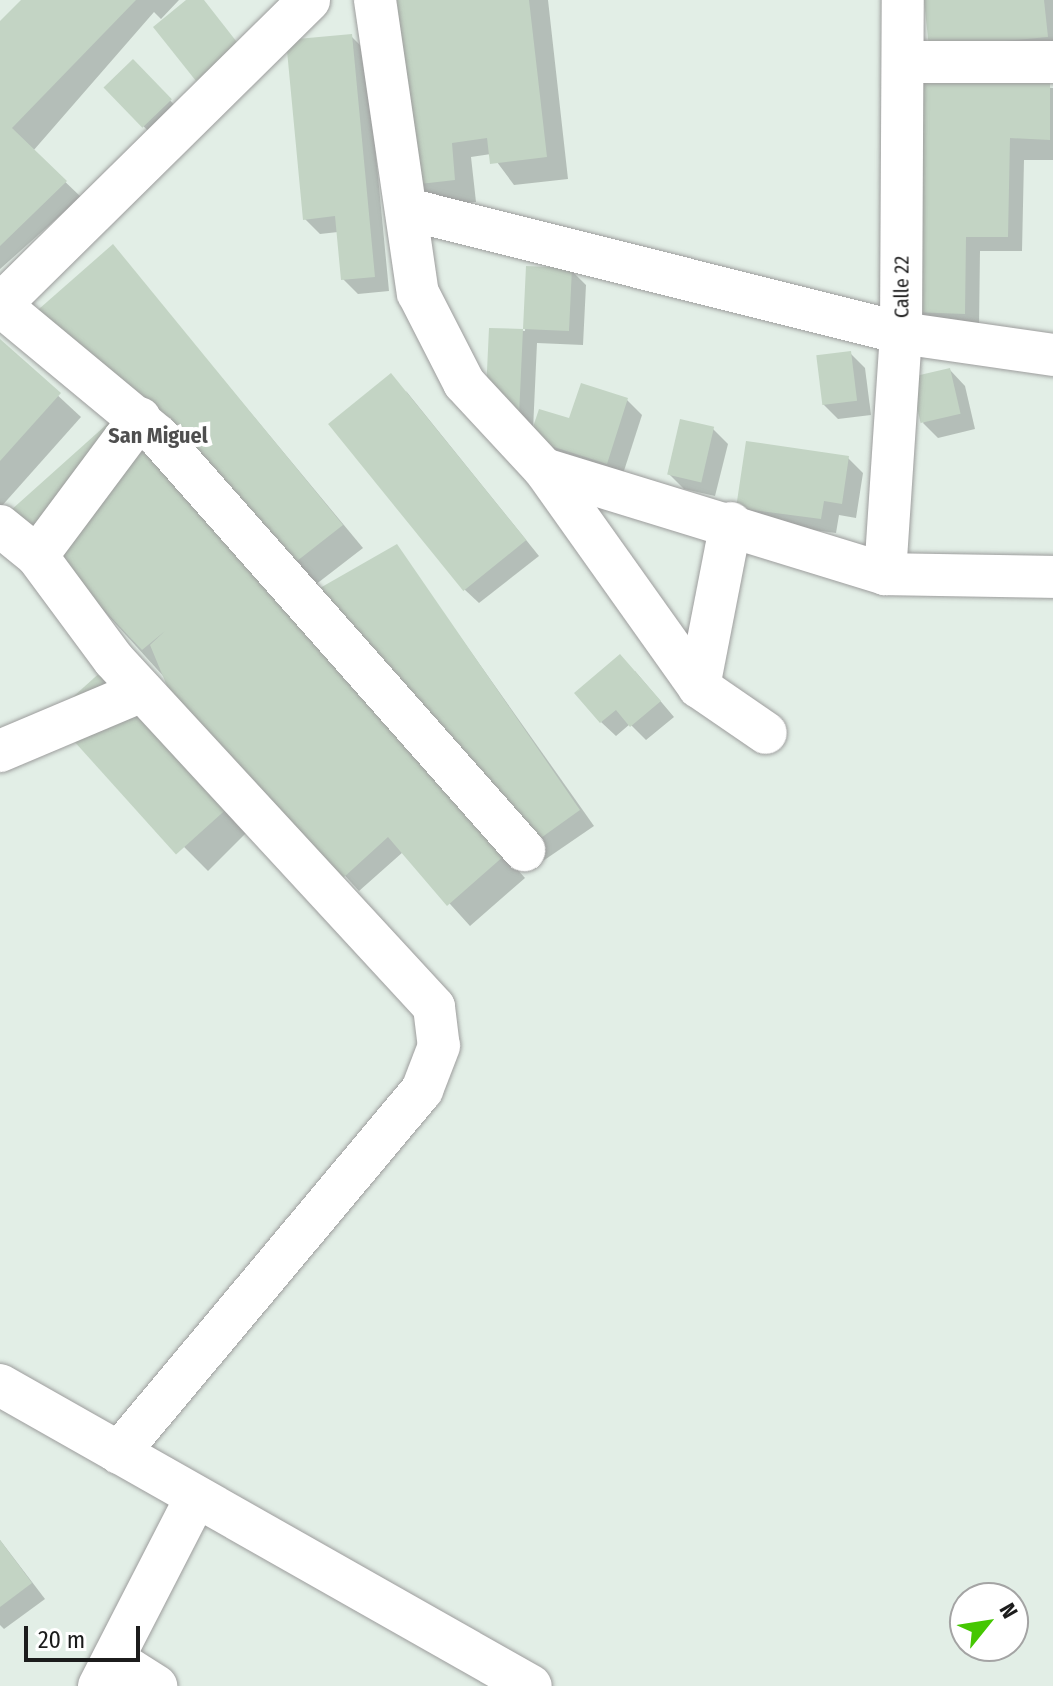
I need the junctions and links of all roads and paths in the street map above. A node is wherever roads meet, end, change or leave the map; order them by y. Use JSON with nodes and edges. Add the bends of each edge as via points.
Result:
{"nodes":[{"id":1,"x":309,"y":0,"type":"edge"},
{"id":2,"x":375,"y":0,"type":"edge"},
{"id":3,"x":903,"y":0,"type":"edge"},
{"id":4,"x":903,"y":62,"type":"junction"},
{"id":5,"x":1053,"y":62,"type":"edge"},
{"id":6,"x":407,"y":209,"type":"junction"},
{"id":7,"x":0,"y":305,"type":"edge"},
{"id":8,"x":901,"y":333,"type":"junction"},
{"id":9,"x":1053,"y":355,"type":"edge"},
{"id":10,"x":140,"y":418,"type":"junction"},
{"id":11,"x":544,"y":469,"type":"junction"},
{"id":12,"x":731,"y":523,"type":"junction"},
{"id":13,"x":0,"y":526,"type":"edge"},
{"id":14,"x":37,"y":556,"type":"junction"},
{"id":15,"x":885,"y":574,"type":"junction"},
{"id":16,"x":1053,"y":577,"type":"edge"},
{"id":17,"x":699,"y":687,"type":"junction"},
{"id":18,"x":142,"y":691,"type":"junction"},
{"id":19,"x":766,"y":733,"type":"dead end"},
{"id":20,"x":0,"y":751,"type":"edge"},
{"id":21,"x":524,"y":850,"type":"dead end"},
{"id":22,"x":0,"y":1385,"type":"edge"},
{"id":23,"x":118,"y":1453,"type":"junction"},
{"id":24,"x":194,"y":1501,"type":"junction"},
{"id":25,"x":107,"y":1673,"type":"edge"},
{"id":26,"x":156,"y":1686,"type":"edge"},
{"id":27,"x":531,"y":1686,"type":"edge"}],
"edges":[{"from":1,"to":7,"type":"street"},
{"from":2,"to":6,"type":"street"},
{"from":3,"to":4,"type":"street","name":"Calle 22"},
{"from":4,"to":5,"type":"street"},
{"from":4,"to":8,"type":"street","name":"Calle 22"},
{"from":6,"to":8,"type":"street"},
{"from":6,"to":11,"type":"street","via":[[418,293],[464,383]]},
{"from":7,"to":10,"type":"street"},
{"from":8,"to":9,"type":"street"},
{"from":8,"to":15,"type":"street","name":"Calle 22"},
{"from":10,"to":14,"type":"street"},
{"from":10,"to":21,"type":"street","via":[[316,607]]},
{"from":11,"to":12,"type":"street"},
{"from":11,"to":17,"type":"street"},
{"from":12,"to":15,"type":"street"},
{"from":12,"to":17,"type":"street"},
{"from":13,"to":14,"type":"street"},
{"from":14,"to":18,"type":"street"},
{"from":15,"to":16,"type":"street"},
{"from":17,"to":19,"type":"street"},
{"from":18,"to":20,"type":"street"},
{"from":18,"to":23,"type":"street","via":[[434,1007],[439,1046],[422,1090]]},
{"from":22,"to":23,"type":"street"},
{"from":23,"to":24,"type":"street"},
{"from":24,"to":25,"type":"street"},
{"from":24,"to":27,"type":"street"},
{"from":25,"to":26,"type":"street"}]}
